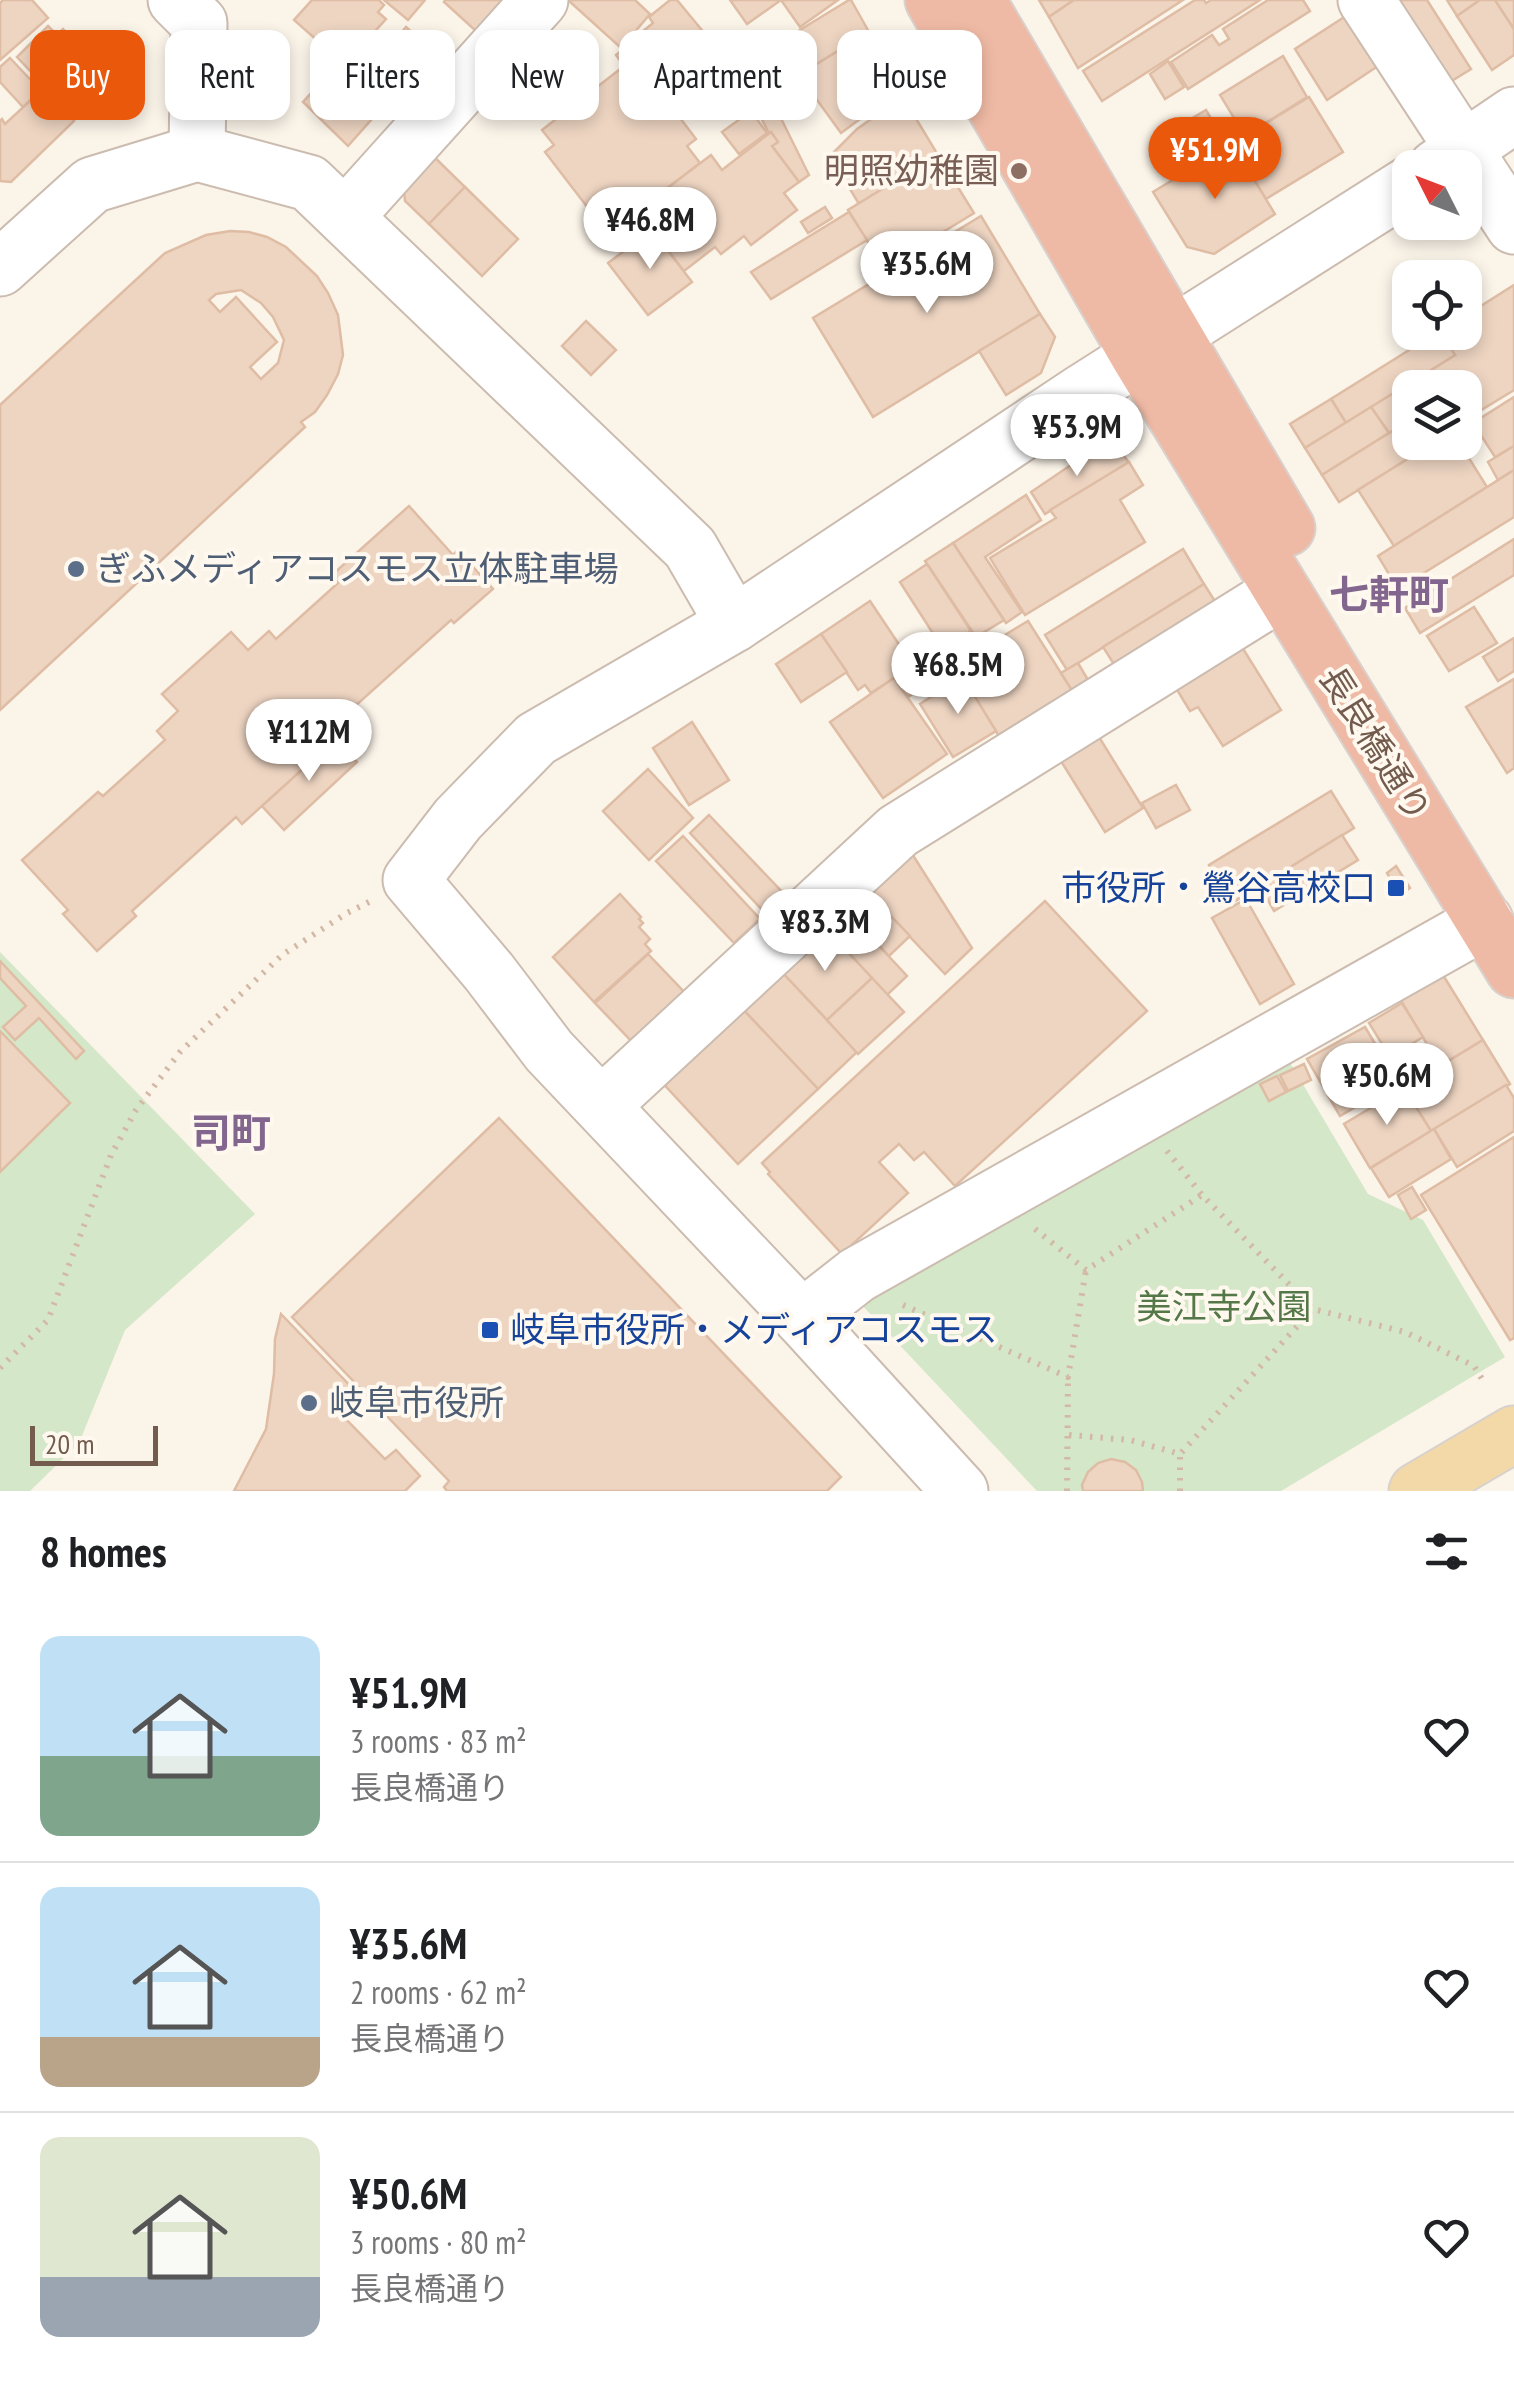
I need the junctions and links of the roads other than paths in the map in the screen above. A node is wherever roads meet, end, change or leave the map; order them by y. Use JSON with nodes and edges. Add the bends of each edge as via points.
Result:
{"nodes":[{"id":1,"x":540,"y":0,"type":"edge"},
{"id":2,"x":933,"y":0,"type":"edge"},
{"id":3,"x":977,"y":0,"type":"edge"},
{"id":4,"x":1366,"y":0,"type":"edge"},
{"id":5,"x":202,"y":8,"type":"edge"},
{"id":6,"x":1514,"y":116,"type":"edge"},
{"id":7,"x":1446,"y":150,"type":"edge"},
{"id":8,"x":1462,"y":150,"type":"edge"},
{"id":9,"x":197,"y":153,"type":"junction"},
{"id":10,"x":1482,"y":192,"type":"edge"},
{"id":11,"x":1392,"y":196,"type":"edge"},
{"id":12,"x":344,"y":218,"type":"junction"},
{"id":13,"x":1514,"y":226,"type":"edge"},
{"id":14,"x":8,"y":243,"type":"edge"},
{"id":15,"x":1157,"y":347,"type":"junction"},
{"id":16,"x":1282,"y":592,"type":"junction"},
{"id":17,"x":734,"y":624,"type":"junction"},
{"id":18,"x":1500,"y":908,"type":"edge"},
{"id":19,"x":1514,"y":970,"type":"edge"},
{"id":20,"x":602,"y":1105,"type":"junction"},
{"id":21,"x":802,"y":1318,"type":"junction"},
{"id":22,"x":1514,"y":1434,"type":"edge"},
{"id":23,"x":1442,"y":1485,"type":"edge"},
{"id":24,"x":960,"y":1491,"type":"edge"}],
"edges":[{"from":1,"to":12,"type":"street"},
{"from":2,"to":15,"type":"highway","name":"長良橋通り"},
{"from":3,"to":15,"type":"highway","name":"長良橋通り"},
{"from":4,"to":7,"type":"street"},
{"from":5,"to":9,"type":"street"},
{"from":6,"to":8,"type":"street"},
{"from":9,"to":12,"type":"street","via":[[308,183]]},
{"from":9,"to":14,"type":"street","via":[[92,185]]},
{"from":10,"to":13,"type":"street"},
{"from":11,"to":15,"type":"street"},
{"from":12,"to":17,"type":"street","via":[[690,548]]},
{"from":15,"to":16,"type":"highway","name":"長良橋通り"},
{"from":15,"to":17,"type":"street"},
{"from":15,"to":18,"type":"highway","name":"長良橋通り","via":[[1335,609]]},
{"from":16,"to":18,"type":"highway","name":"長良橋通り"},
{"from":16,"to":20,"type":"street","via":[[898,831]]},
{"from":17,"to":20,"type":"street","via":[[536,739],[458,819],[411,880],[549,1051]]},
{"from":18,"to":19,"type":"highway","name":"長良橋通り"},
{"from":18,"to":21,"type":"street","via":[[856,1275]]},
{"from":20,"to":21,"type":"street"},
{"from":21,"to":24,"type":"street"},
{"from":22,"to":23,"type":"main road"}]}
